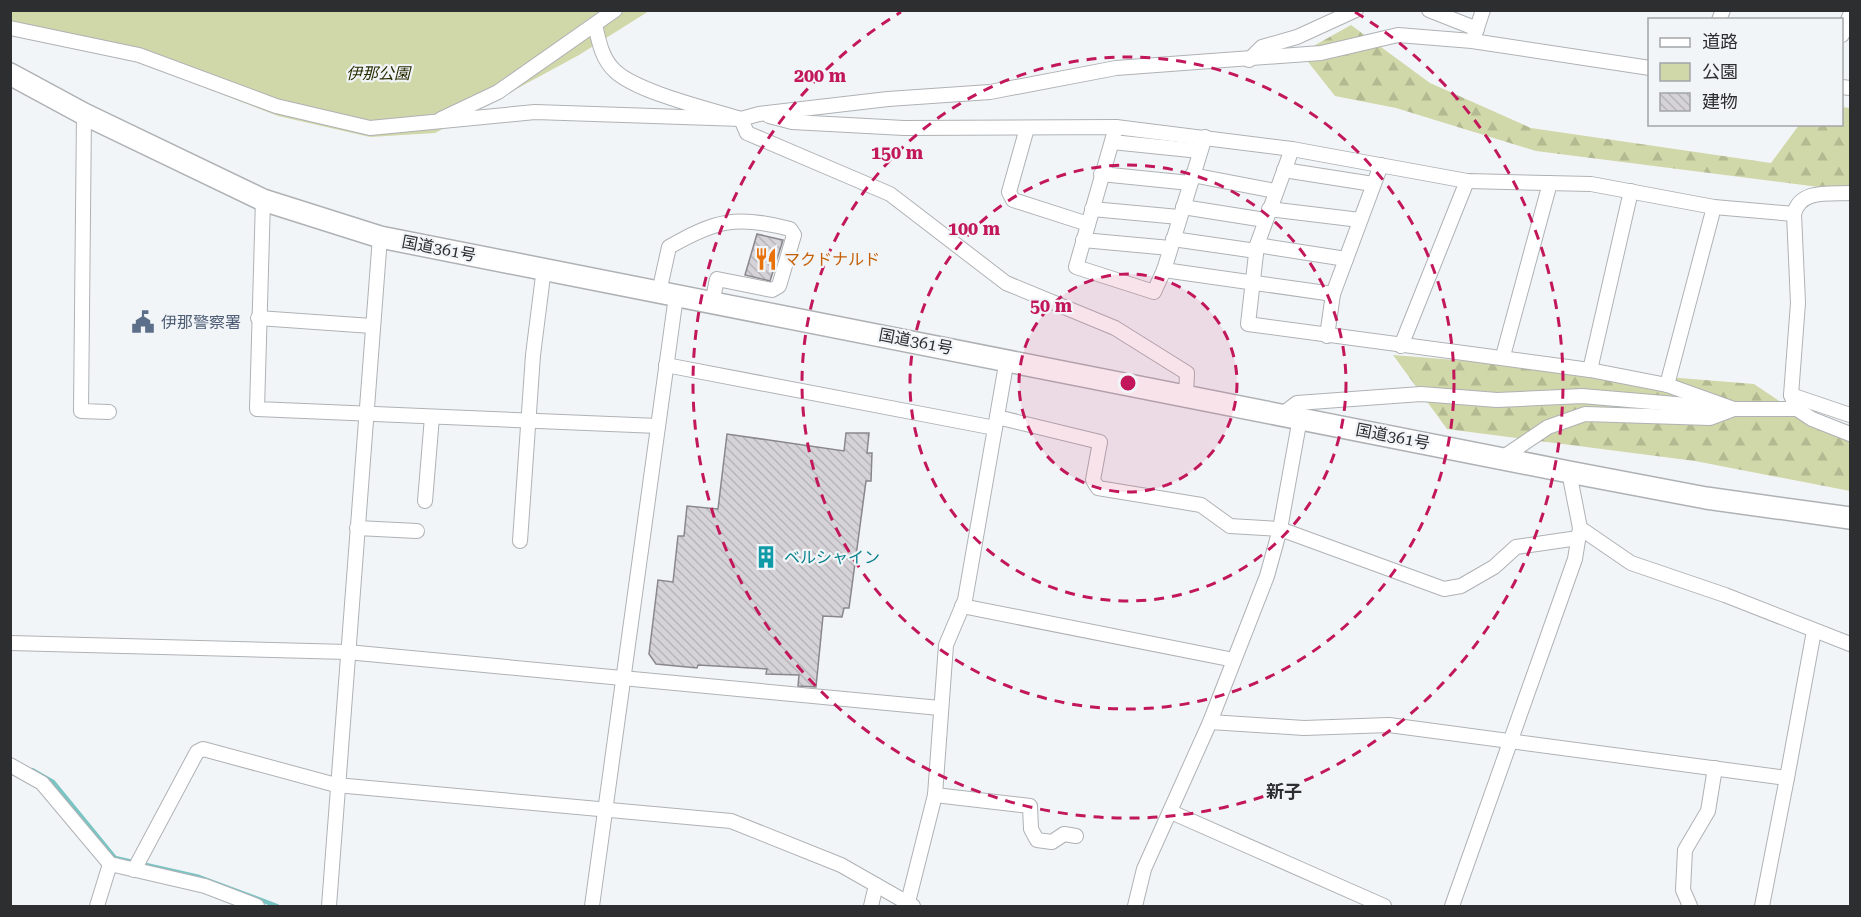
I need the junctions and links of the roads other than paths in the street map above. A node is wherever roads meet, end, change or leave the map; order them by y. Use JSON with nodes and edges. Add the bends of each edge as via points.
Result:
{"nodes":[{"id":1,"x":615,"y":10,"type":"edge"},
{"id":2,"x":1356,"y":10,"type":"edge"},
{"id":3,"x":1429,"y":10,"type":"edge"},
{"id":4,"x":1483,"y":10,"type":"edge"},
{"id":5,"x":1851,"y":15,"type":"edge"},
{"id":6,"x":596,"y":25,"type":"junction"},
{"id":7,"x":10,"y":28,"type":"edge"},
{"id":8,"x":1843,"y":33,"type":"edge"},
{"id":9,"x":1475,"y":35,"type":"junction"},
{"id":10,"x":1249,"y":60,"type":"junction"},
{"id":11,"x":1648,"y":68,"type":"edge"},
{"id":12,"x":10,"y":74,"type":"edge"},
{"id":13,"x":84,"y":114,"type":"junction"},
{"id":14,"x":759,"y":114,"type":"junction"},
{"id":15,"x":741,"y":119,"type":"junction"},
{"id":16,"x":434,"y":123,"type":"junction"},
{"id":17,"x":1116,"y":127,"type":"junction"},
{"id":18,"x":1027,"y":128,"type":"junction"},
{"id":19,"x":1112,"y":142,"type":"junction"},
{"id":20,"x":1203,"y":144,"type":"junction"},
{"id":21,"x":1292,"y":149,"type":"junction"},
{"id":22,"x":1381,"y":165,"type":"junction"},
{"id":23,"x":1284,"y":170,"type":"junction"},
{"id":24,"x":1101,"y":174,"type":"junction"},
{"id":25,"x":1191,"y":179,"type":"junction"},
{"id":26,"x":1467,"y":181,"type":"junction"},
{"id":27,"x":1550,"y":183,"type":"junction"},
{"id":28,"x":1373,"y":184,"type":"junction"},
{"id":29,"x":1275,"y":191,"type":"junction"},
{"id":30,"x":1631,"y":191,"type":"junction"},
{"id":31,"x":1851,"y":193,"type":"edge"},
{"id":32,"x":263,"y":200,"type":"junction"},
{"id":33,"x":1714,"y":207,"type":"junction"},
{"id":34,"x":1092,"y":209,"type":"junction"},
{"id":35,"x":1181,"y":212,"type":"junction"},
{"id":36,"x":1267,"y":214,"type":"junction"},
{"id":37,"x":1794,"y":214,"type":"junction"},
{"id":38,"x":1360,"y":220,"type":"junction"},
{"id":39,"x":1088,"y":224,"type":"junction"},
{"id":40,"x":380,"y":237,"type":"junction"},
{"id":41,"x":1083,"y":240,"type":"junction"},
{"id":42,"x":1171,"y":243,"type":"junction"},
{"id":43,"x":1256,"y":248,"type":"junction"},
{"id":44,"x":1346,"y":259,"type":"junction"},
{"id":45,"x":544,"y":268,"type":"junction"},
{"id":46,"x":1164,"y":270,"type":"junction"},
{"id":47,"x":1252,"y":283,"type":"junction"},
{"id":48,"x":667,"y":294,"type":"junction"},
{"id":49,"x":1334,"y":294,"type":"junction"},
{"id":50,"x":712,"y":303,"type":"junction"},
{"id":51,"x":258,"y":318,"type":"junction"},
{"id":52,"x":372,"y":326,"type":"junction"},
{"id":53,"x":1327,"y":336,"type":"junction"},
{"id":54,"x":1401,"y":346,"type":"junction"},
{"id":55,"x":1503,"y":356,"type":"junction"},
{"id":56,"x":1007,"y":359,"type":"junction"},
{"id":57,"x":666,"y":365,"type":"junction"},
{"id":58,"x":1590,"y":370,"type":"junction"},
{"id":59,"x":1667,"y":385,"type":"junction"},
{"id":60,"x":1185,"y":395,"type":"junction"},
{"id":61,"x":1791,"y":395,"type":"junction"},
{"id":62,"x":1734,"y":409,"type":"junction"},
{"id":63,"x":1797,"y":409,"type":"junction"},
{"id":64,"x":109,"y":412,"type":"dead end"},
{"id":65,"x":365,"y":414,"type":"junction"},
{"id":66,"x":1851,"y":415,"type":"edge"},
{"id":67,"x":1290,"y":416,"type":"junction"},
{"id":68,"x":432,"y":417,"type":"junction"},
{"id":69,"x":529,"y":421,"type":"junction"},
{"id":70,"x":996,"y":423,"type":"junction"},
{"id":71,"x":658,"y":426,"type":"junction"},
{"id":72,"x":1851,"y":434,"type":"edge"},
{"id":73,"x":1503,"y":458,"type":"junction"},
{"id":74,"x":1569,"y":472,"type":"junction"},
{"id":75,"x":425,"y":501,"type":"dead end"},
{"id":76,"x":1851,"y":518,"type":"edge"},
{"id":77,"x":357,"y":528,"type":"junction"},
{"id":78,"x":1280,"y":529,"type":"junction"},
{"id":79,"x":417,"y":531,"type":"dead end"},
{"id":80,"x":1579,"y":533,"type":"junction"},
{"id":81,"x":520,"y":541,"type":"dead end"},
{"id":82,"x":962,"y":606,"type":"junction"},
{"id":83,"x":1814,"y":632,"type":"junction"},
{"id":84,"x":10,"y":643,"type":"edge"},
{"id":85,"x":1851,"y":644,"type":"edge"},
{"id":86,"x":347,"y":652,"type":"junction"},
{"id":87,"x":1234,"y":660,"type":"junction"},
{"id":88,"x":624,"y":678,"type":"junction"},
{"id":89,"x":940,"y":708,"type":"junction"},
{"id":90,"x":1210,"y":722,"type":"junction"},
{"id":91,"x":1511,"y":741,"type":"junction"},
{"id":92,"x":10,"y":765,"type":"edge"},
{"id":93,"x":1715,"y":768,"type":"junction"},
{"id":94,"x":1787,"y":778,"type":"junction"},
{"id":95,"x":336,"y":785,"type":"junction"},
{"id":96,"x":935,"y":795,"type":"junction"},
{"id":97,"x":605,"y":812,"type":"junction"},
{"id":98,"x":1171,"y":812,"type":"junction"},
{"id":99,"x":1076,"y":836,"type":"dead end"},
{"id":100,"x":110,"y":864,"type":"junction"},
{"id":101,"x":137,"y":865,"type":"junction"},
{"id":102,"x":876,"y":885,"type":"junction"},
{"id":103,"x":97,"y":906,"type":"edge"},
{"id":104,"x":257,"y":906,"type":"edge"},
{"id":105,"x":329,"y":906,"type":"edge"},
{"id":106,"x":592,"y":906,"type":"edge"},
{"id":107,"x":871,"y":906,"type":"edge"},
{"id":108,"x":909,"y":906,"type":"edge"},
{"id":109,"x":1135,"y":906,"type":"edge"},
{"id":110,"x":1384,"y":906,"type":"edge"},
{"id":111,"x":1452,"y":906,"type":"edge"},
{"id":112,"x":1690,"y":906,"type":"edge"},
{"id":113,"x":1762,"y":906,"type":"edge"}],
"edges":[{"from":1,"to":6,"type":"street"},
{"from":2,"to":10,"type":"street","via":[[1297,37],[1262,47]]},
{"from":3,"to":9,"type":"street"},
{"from":4,"to":9,"type":"street"},
{"from":5,"to":8,"type":"street"},
{"from":6,"to":15,"type":"street","via":[[600,50],[625,78]]},
{"from":6,"to":16,"type":"street","via":[[498,92]]},
{"from":7,"to":16,"type":"street","via":[[140,55],[276,106],[326,119],[370,128]]},
{"from":9,"to":10,"type":"street","via":[[1398,35],[1321,52]]},
{"from":9,"to":11,"type":"street"},
{"from":10,"to":14,"type":"street","via":[[1116,68],[990,92]]},
{"from":12,"to":13,"type":"highway","name":"国道361号"},
{"from":13,"to":32,"type":"highway","name":"国道361号"},
{"from":13,"to":64,"type":"street","via":[[81,411]]},
{"from":14,"to":15,"type":"street"},
{"from":14,"to":18,"type":"street","via":[[792,122],[904,129]]},
{"from":15,"to":16,"type":"street","via":[[535,112]]},
{"from":15,"to":60,"type":"street","via":[[747,133],[890,194],[1006,283],[1115,327],[1187,373]]},
{"from":17,"to":18,"type":"street"},
{"from":17,"to":19,"type":"street"},
{"from":17,"to":20,"type":"street"},
{"from":18,"to":39,"type":"street","via":[[1009,192],[1012,200]]},
{"from":19,"to":20,"type":"street"},
{"from":19,"to":24,"type":"street"},
{"from":20,"to":21,"type":"street"},
{"from":20,"to":25,"type":"street"},
{"from":21,"to":22,"type":"street"},
{"from":21,"to":23,"type":"street"},
{"from":22,"to":26,"type":"street"},
{"from":22,"to":28,"type":"street"},
{"from":23,"to":28,"type":"street"},
{"from":23,"to":29,"type":"street"},
{"from":24,"to":25,"type":"street"},
{"from":24,"to":34,"type":"street"},
{"from":25,"to":29,"type":"street"},
{"from":25,"to":35,"type":"street"},
{"from":26,"to":27,"type":"street"},
{"from":26,"to":54,"type":"street"},
{"from":27,"to":30,"type":"street","via":[[1591,184]]},
{"from":27,"to":55,"type":"street"},
{"from":28,"to":38,"type":"street"},
{"from":29,"to":36,"type":"street"},
{"from":30,"to":33,"type":"street"},
{"from":30,"to":58,"type":"street"},
{"from":31,"to":37,"type":"street","via":[[1806,196],[1797,204]]},
{"from":32,"to":40,"type":"highway","name":"国道361号"},
{"from":32,"to":51,"type":"street"},
{"from":33,"to":37,"type":"street"},
{"from":33,"to":59,"type":"street"},
{"from":34,"to":35,"type":"street"},
{"from":34,"to":39,"type":"street"},
{"from":35,"to":36,"type":"street"},
{"from":35,"to":42,"type":"street"},
{"from":36,"to":38,"type":"street"},
{"from":36,"to":43,"type":"street"},
{"from":37,"to":61,"type":"street","via":[[1798,303]]},
{"from":38,"to":44,"type":"street"},
{"from":39,"to":41,"type":"street"},
{"from":40,"to":45,"type":"highway","name":"国道361号"},
{"from":40,"to":52,"type":"street"},
{"from":41,"to":42,"type":"street"},
{"from":41,"to":46,"type":"street","via":[[1076,267],[1154,292]]},
{"from":42,"to":43,"type":"street"},
{"from":42,"to":46,"type":"street"},
{"from":43,"to":44,"type":"street"},
{"from":43,"to":47,"type":"street"},
{"from":44,"to":49,"type":"street"},
{"from":45,"to":48,"type":"highway","name":"国道361号"},
{"from":45,"to":69,"type":"street"},
{"from":46,"to":47,"type":"street"},
{"from":47,"to":49,"type":"street"},
{"from":47,"to":53,"type":"street","via":[[1248,324]]},
{"from":48,"to":50,"type":"highway","name":"国道361号"},
{"from":48,"to":50,"type":"street","via":[[669,247],[704,227],[758,221],[790,229],[794,234],[779,286],[772,290],[717,279]]},
{"from":48,"to":57,"type":"street"},
{"from":49,"to":53,"type":"street"},
{"from":50,"to":56,"type":"highway","name":"国道361号"},
{"from":51,"to":52,"type":"street"},
{"from":51,"to":65,"type":"street","via":[[257,410]]},
{"from":52,"to":65,"type":"street"},
{"from":53,"to":54,"type":"street"},
{"from":54,"to":55,"type":"street"},
{"from":55,"to":58,"type":"street"},
{"from":56,"to":60,"type":"highway","name":"国道361号"},
{"from":56,"to":70,"type":"street"},
{"from":57,"to":70,"type":"street"},
{"from":57,"to":71,"type":"street"},
{"from":58,"to":59,"type":"street"},
{"from":59,"to":62,"type":"street"},
{"from":60,"to":67,"type":"highway","name":"国道361号"},
{"from":61,"to":63,"type":"street"},
{"from":61,"to":66,"type":"street"},
{"from":62,"to":63,"type":"street"},
{"from":62,"to":67,"type":"street","via":[[1582,396],[1497,400],[1421,394],[1297,403]]},
{"from":62,"to":73,"type":"street","via":[[1710,418],[1585,414],[1548,427]]},
{"from":63,"to":72,"type":"street","via":[[1812,420]]},
{"from":65,"to":68,"type":"street"},
{"from":65,"to":77,"type":"street"},
{"from":67,"to":73,"type":"highway","name":"国道361号"},
{"from":67,"to":78,"type":"street"},
{"from":68,"to":69,"type":"street"},
{"from":68,"to":75,"type":"street"},
{"from":69,"to":71,"type":"street"},
{"from":69,"to":81,"type":"street"},
{"from":70,"to":78,"type":"street","via":[[1100,441],[1093,480],[1098,488],[1201,505],[1230,526]]},
{"from":70,"to":82,"type":"street"},
{"from":71,"to":88,"type":"street"},
{"from":73,"to":74,"type":"highway","name":"国道361号"},
{"from":74,"to":76,"type":"highway","name":"国道361号","via":[[1706,498]]},
{"from":74,"to":80,"type":"street"},
{"from":77,"to":79,"type":"street"},
{"from":77,"to":86,"type":"street"},
{"from":78,"to":80,"type":"street","via":[[1444,589],[1461,586],[1494,567],[1516,547]]},
{"from":78,"to":87,"type":"street","via":[[1267,576]]},
{"from":80,"to":83,"type":"street","via":[[1631,563],[1725,595]]},
{"from":80,"to":91,"type":"street","via":[[1575,559]]},
{"from":82,"to":87,"type":"street"},
{"from":82,"to":89,"type":"street","via":[[946,645]]},
{"from":83,"to":85,"type":"street"},
{"from":83,"to":94,"type":"street"},
{"from":84,"to":86,"type":"street"},
{"from":86,"to":88,"type":"street"},
{"from":86,"to":95,"type":"street"},
{"from":87,"to":90,"type":"street"},
{"from":88,"to":89,"type":"street"},
{"from":88,"to":97,"type":"street"},
{"from":89,"to":96,"type":"street"},
{"from":90,"to":91,"type":"street","via":[[1304,728],[1389,725]]},
{"from":90,"to":98,"type":"street"},
{"from":91,"to":93,"type":"street"},
{"from":91,"to":111,"type":"street"},
{"from":92,"to":100,"type":"street","via":[[42,783]]},
{"from":93,"to":94,"type":"street"},
{"from":93,"to":112,"type":"street","via":[[1708,811],[1685,850],[1683,890]]},
{"from":94,"to":113,"type":"street"},
{"from":95,"to":97,"type":"street"},
{"from":95,"to":101,"type":"street","via":[[203,749],[197,752]]},
{"from":95,"to":105,"type":"street"},
{"from":96,"to":99,"type":"street","via":[[1030,806],[1031,829],[1036,840],[1052,842],[1064,834]]},
{"from":96,"to":108,"type":"street"},
{"from":97,"to":102,"type":"street","via":[[731,821],[841,865]]},
{"from":97,"to":106,"type":"street"},
{"from":98,"to":109,"type":"street","via":[[1144,869]]},
{"from":98,"to":110,"type":"street"},
{"from":100,"to":101,"type":"street"},
{"from":100,"to":103,"type":"street"},
{"from":101,"to":104,"type":"street"},
{"from":102,"to":107,"type":"street"},
{"from":102,"to":108,"type":"street"}]}
